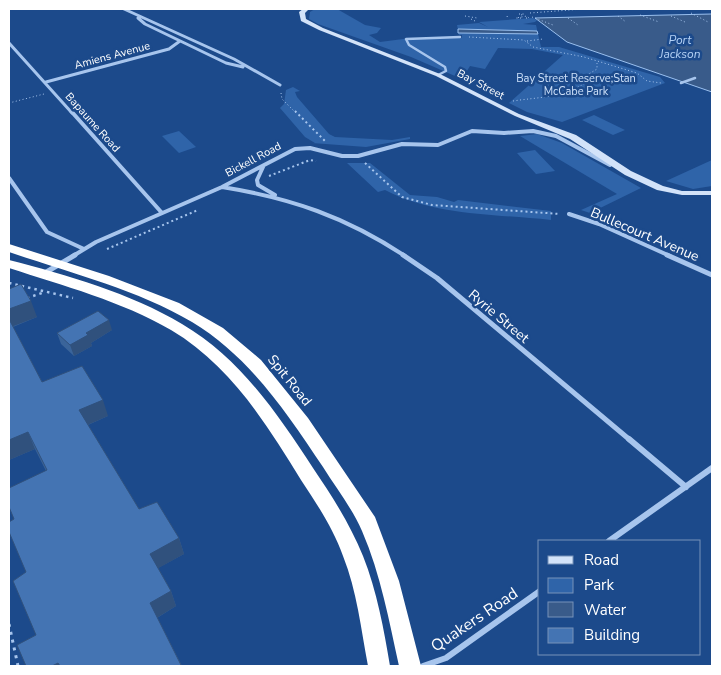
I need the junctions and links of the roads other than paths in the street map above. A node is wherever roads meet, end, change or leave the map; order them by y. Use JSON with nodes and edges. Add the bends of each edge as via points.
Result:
{"nodes":[{"id":1,"x":124,"y":9,"type":"edge"},
{"id":2,"x":306,"y":9,"type":"edge"},
{"id":3,"x":134,"y":14,"type":"junction"},
{"id":4,"x":462,"y":38,"type":"road end"},
{"id":5,"x":180,"y":41,"type":"junction"},
{"id":6,"x":9,"y":43,"type":"edge"},
{"id":7,"x":244,"y":67,"type":"junction"},
{"id":8,"x":438,"y":75,"type":"junction"},
{"id":9,"x":695,"y":78,"type":"dead end"},
{"id":10,"x":46,"y":82,"type":"junction"},
{"id":11,"x":681,"y":83,"type":"dead end"},
{"id":12,"x":280,"y":85,"type":"road end"},
{"id":13,"x":265,"y":165,"type":"junction"},
{"id":14,"x":628,"y":173,"type":"junction"},
{"id":15,"x":9,"y":178,"type":"edge"},
{"id":16,"x":222,"y":186,"type":"junction"},
{"id":17,"x":712,"y":193,"type":"edge"},
{"id":18,"x":277,"y":196,"type":"junction"},
{"id":19,"x":162,"y":213,"type":"junction"},
{"id":20,"x":568,"y":214,"type":"road end"},
{"id":21,"x":9,"y":248,"type":"edge"},
{"id":22,"x":84,"y":249,"type":"junction"},
{"id":23,"x":9,"y":264,"type":"edge"},
{"id":24,"x":57,"y":264,"type":"junction"},
{"id":25,"x":43,"y":275,"type":"junction"},
{"id":26,"x":712,"y":275,"type":"edge"},
{"id":27,"x":712,"y":468,"type":"edge"},
{"id":28,"x":686,"y":487,"type":"junction"},
{"id":29,"x":610,"y":540,"type":"edge"},
{"id":30,"x":538,"y":592,"type":"edge"},
{"id":31,"x":379,"y":666,"type":"edge"},
{"id":32,"x":410,"y":666,"type":"edge"},
{"id":33,"x":423,"y":666,"type":"edge"}],
"edges":[{"from":1,"to":3,"type":"street"},
{"from":2,"to":8,"type":"street","name":"Bay Street","via":[[302,12],[303,20],[321,29]]},
{"from":3,"to":5,"type":"street","via":[[145,24]]},
{"from":3,"to":7,"type":"street","via":[[234,59]]},
{"from":4,"to":8,"type":"lane","via":[[406,39],[409,45],[445,68],[446,71]]},
{"from":5,"to":7,"type":"street","via":[[226,63]]},
{"from":5,"to":10,"type":"street","name":"Amiens Avenue","via":[[169,49]]},
{"from":6,"to":10,"type":"street","name":"Bapaume Road"},
{"from":7,"to":12,"type":"street"},
{"from":8,"to":14,"type":"street","name":"Bay Street","via":[[498,106],[573,137]]},
{"from":9,"to":11,"type":"lane"},
{"from":10,"to":19,"type":"street","name":"Bapaume Road"},
{"from":13,"to":14,"type":"street","name":"Bickell Road","via":[[288,151],[303,148],[342,156],[365,155],[402,144],[438,145],[472,131],[533,131],[556,136]]},
{"from":13,"to":16,"type":"street","name":"Bickell Road"},
{"from":13,"to":18,"type":"street","name":"Ryrie Street","via":[[256,180]]},
{"from":14,"to":17,"type":"street","name":"Bay Street","via":[[669,191],[701,195]]},
{"from":15,"to":22,"type":"street","via":[[47,232]]},
{"from":16,"to":18,"type":"street","name":"Ryrie Street"},
{"from":16,"to":19,"type":"street","name":"Bickell Road"},
{"from":18,"to":28,"type":"street","name":"Ryrie Street","via":[[340,220],[429,272]]},
{"from":19,"to":22,"type":"street","name":"Bickell Road"},
{"from":20,"to":26,"type":"street","name":"Bullecourt Avenue","via":[[599,224]]},
{"from":21,"to":24,"type":"highway","name":"Spit Road"},
{"from":22,"to":24,"type":"street","name":"Bickell Road"},
{"from":23,"to":25,"type":"highway"},
{"from":24,"to":25,"type":"street","name":"Bickell Road"},
{"from":24,"to":32,"type":"highway","name":"Spit Road","via":[[152,297],[198,319],[242,351],[266,376],[303,424],[372,530],[390,580]]},
{"from":25,"to":31,"type":"highway","via":[[99,293],[179,328],[228,365],[257,398],[331,511],[348,543],[366,597]]},
{"from":27,"to":28,"type":"street"},
{"from":28,"to":29,"type":"street"},
{"from":30,"to":33,"type":"street","name":"Quakers Road","via":[[446,658]]}]}
